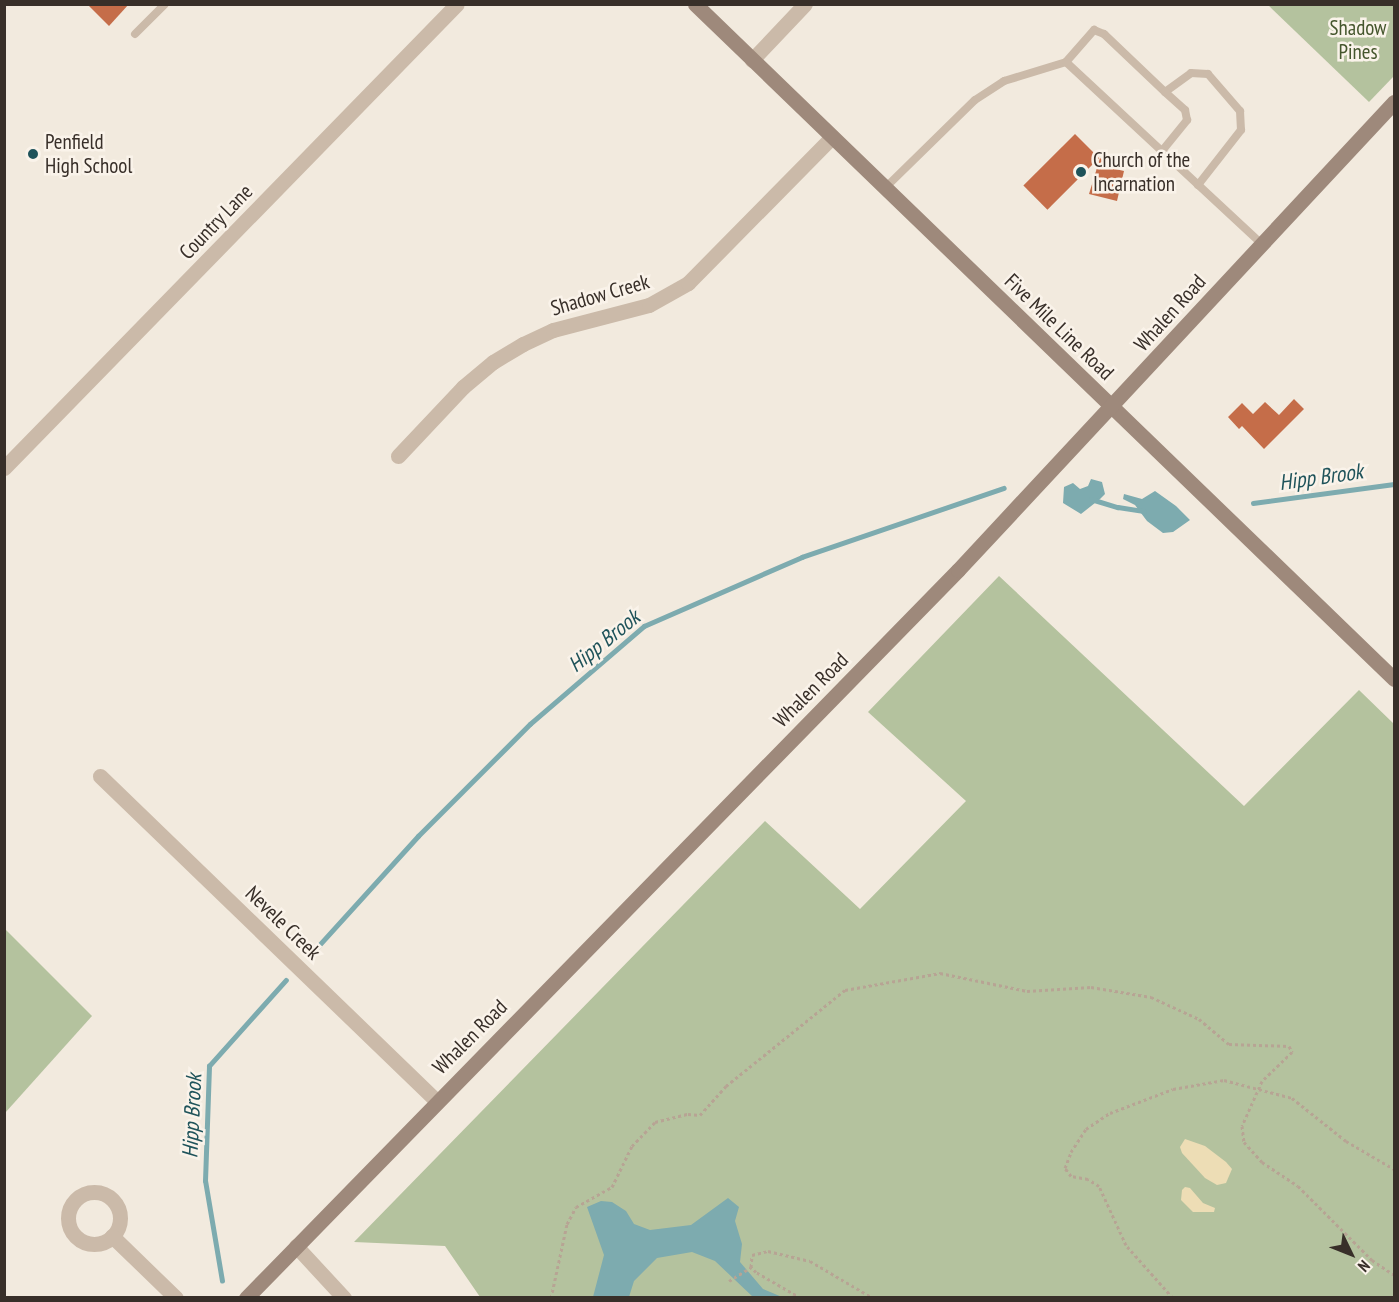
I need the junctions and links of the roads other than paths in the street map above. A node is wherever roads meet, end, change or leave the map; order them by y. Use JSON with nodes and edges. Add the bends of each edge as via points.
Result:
{"nodes":[{"id":1,"x":165,"y":4,"type":"edge"},
{"id":2,"x":458,"y":4,"type":"edge"},
{"id":3,"x":695,"y":4,"type":"edge"},
{"id":4,"x":805,"y":4,"type":"edge"},
{"id":5,"x":135,"y":33,"type":"dead end"},
{"id":6,"x":752,"y":60,"type":"junction"},
{"id":7,"x":1066,"y":62,"type":"junction"},
{"id":8,"x":1165,"y":92,"type":"junction"},
{"id":9,"x":1395,"y":102,"type":"edge"},
{"id":10,"x":832,"y":137,"type":"junction"},
{"id":11,"x":1161,"y":151,"type":"junction"},
{"id":12,"x":1198,"y":185,"type":"junction"},
{"id":13,"x":884,"y":189,"type":"junction"},
{"id":14,"x":1261,"y":243,"type":"junction"},
{"id":15,"x":1113,"y":407,"type":"junction"},
{"id":16,"x":398,"y":456,"type":"dead end"},
{"id":17,"x":4,"y":468,"type":"edge"},
{"id":18,"x":1395,"y":679,"type":"edge"},
{"id":19,"x":100,"y":776,"type":"dead end"},
{"id":20,"x":436,"y":1101,"type":"junction"},
{"id":21,"x":112,"y":1236,"type":"dead end"},
{"id":22,"x":296,"y":1246,"type":"junction"},
{"id":23,"x":176,"y":1298,"type":"edge"},
{"id":24,"x":246,"y":1298,"type":"edge"},
{"id":25,"x":344,"y":1298,"type":"edge"}],
"edges":[{"from":1,"to":5,"type":"lane"},
{"from":2,"to":17,"type":"street","name":"Country Lane"},
{"from":3,"to":6,"type":"street","name":"Five Mile Line Road"},
{"from":4,"to":6,"type":"street"},
{"from":6,"to":10,"type":"street","name":"Five Mile Line Road"},
{"from":7,"to":8,"type":"lane","via":[[1094,30],[1104,34]]},
{"from":7,"to":11,"type":"lane"},
{"from":7,"to":13,"type":"lane","via":[[1004,81],[975,100]]},
{"from":8,"to":11,"type":"lane","via":[[1185,110],[1187,120]]},
{"from":8,"to":12,"type":"lane","via":[[1191,73],[1208,74],[1240,111],[1241,130]]},
{"from":9,"to":14,"type":"street","name":"Whalen Road"},
{"from":10,"to":13,"type":"street","name":"Five Mile Line Road"},
{"from":10,"to":16,"type":"street","name":"Shadow Creek","via":[[688,284],[649,306],[553,330],[523,344],[493,362],[464,387]]},
{"from":11,"to":12,"type":"lane"},
{"from":12,"to":14,"type":"lane"},
{"from":13,"to":15,"type":"street","name":"Five Mile Line Road"},
{"from":14,"to":15,"type":"street","name":"Whalen Road"},
{"from":15,"to":18,"type":"street","name":"Five Mile Line Road"},
{"from":15,"to":20,"type":"street","name":"Whalen Road"},
{"from":19,"to":20,"type":"street","name":"Nevele Creek"},
{"from":20,"to":22,"type":"street","name":"Whalen Road"},
{"from":21,"to":23,"type":"street"},
{"from":22,"to":24,"type":"street","name":"Whalen Road"},
{"from":22,"to":25,"type":"street"}]}
